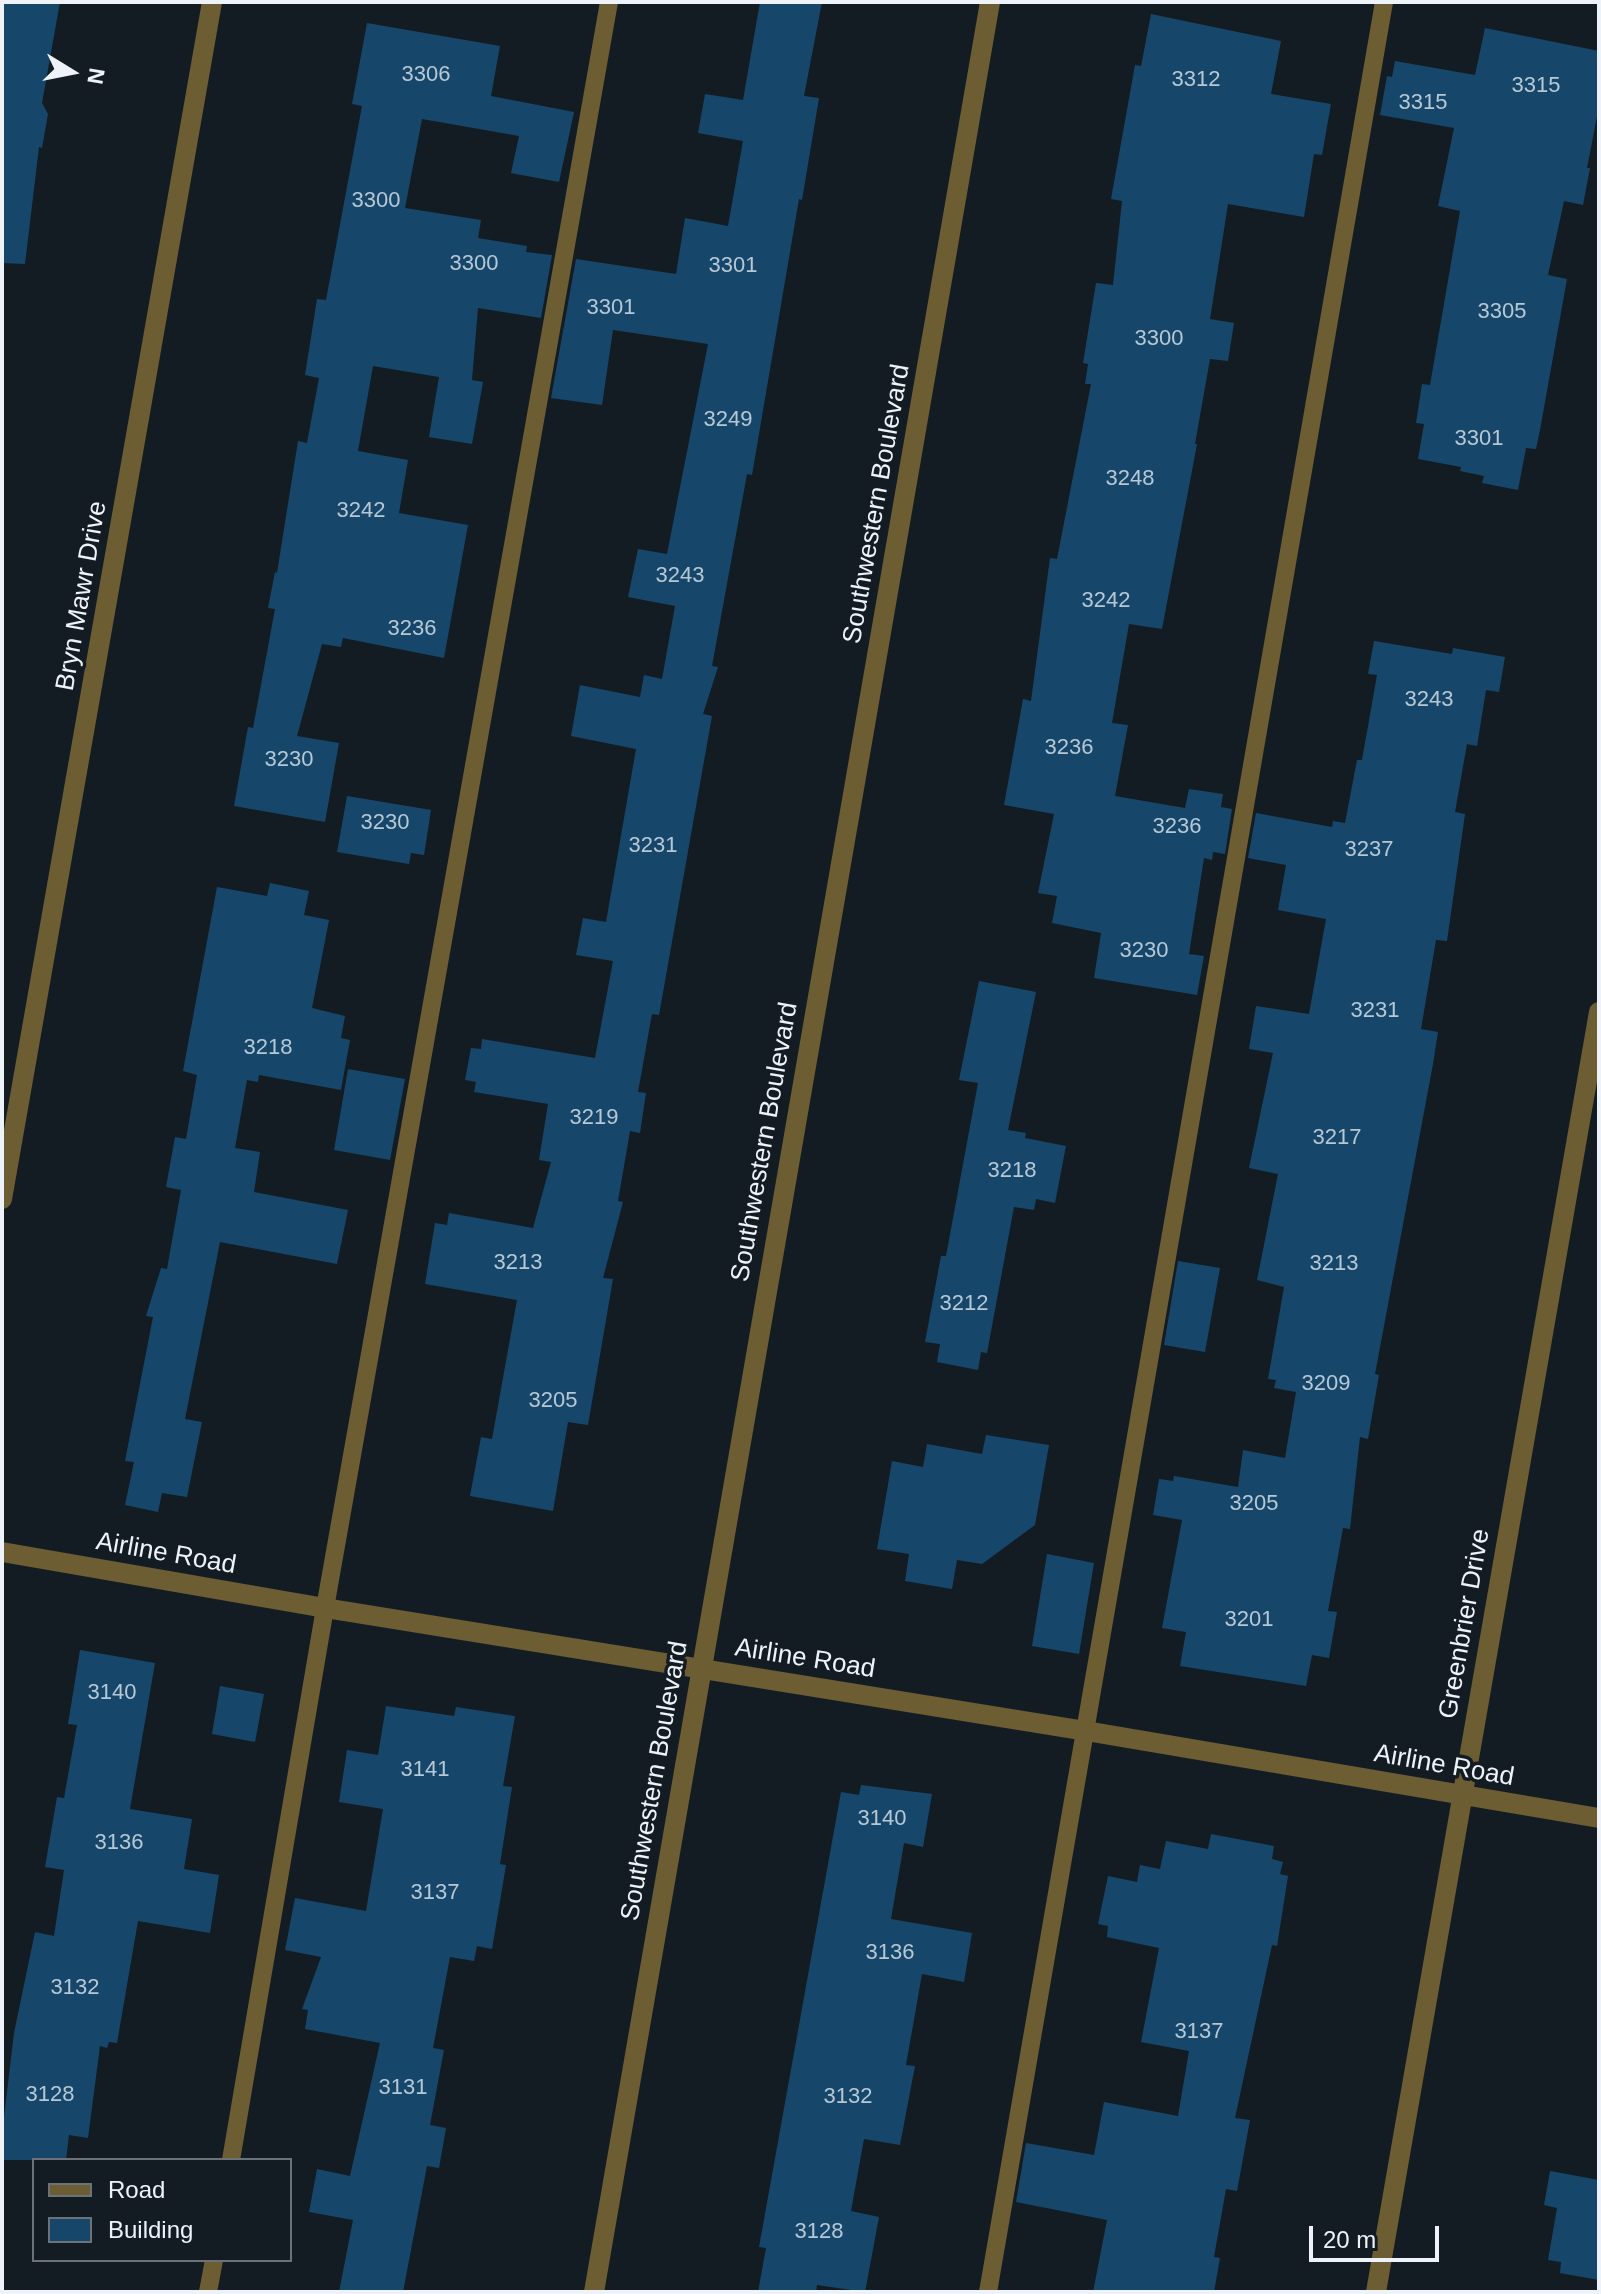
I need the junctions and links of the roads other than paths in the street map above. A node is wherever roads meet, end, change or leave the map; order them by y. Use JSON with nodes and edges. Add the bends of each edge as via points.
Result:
{"nodes":[{"id":1,"x":212,"y":2,"type":"edge"},
{"id":2,"x":609,"y":2,"type":"edge"},
{"id":3,"x":990,"y":2,"type":"edge"},
{"id":4,"x":1384,"y":2,"type":"edge"},
{"id":5,"x":1599,"y":1012,"type":"edge"},
{"id":6,"x":2,"y":1199,"type":"edge"},
{"id":7,"x":2,"y":1552,"type":"edge"},
{"id":8,"x":325,"y":1608,"type":"junction"},
{"id":9,"x":700,"y":1668,"type":"junction"},
{"id":10,"x":1086,"y":1731,"type":"junction"},
{"id":11,"x":1461,"y":1795,"type":"junction"},
{"id":12,"x":1599,"y":1818,"type":"edge"},
{"id":13,"x":231,"y":2158,"type":"edge"},
{"id":14,"x":214,"y":2262,"type":"edge"},
{"id":15,"x":208,"y":2292,"type":"edge"},
{"id":16,"x":594,"y":2292,"type":"edge"},
{"id":17,"x":988,"y":2292,"type":"edge"},
{"id":18,"x":1376,"y":2292,"type":"edge"}],
"edges":[{"from":1,"to":6,"type":"street","name":"Bryn Mawr Drive"},
{"from":2,"to":8,"type":"lane"},
{"from":3,"to":9,"type":"street","name":"Southwestern Boulevard"},
{"from":4,"to":10,"type":"lane"},
{"from":5,"to":11,"type":"street","name":"Greenbrier Drive"},
{"from":7,"to":8,"type":"street","name":"Airline Road"},
{"from":8,"to":9,"type":"street","name":"Airline Road"},
{"from":8,"to":13,"type":"lane"},
{"from":9,"to":10,"type":"street","name":"Airline Road"},
{"from":9,"to":16,"type":"street","name":"Southwestern Boulevard"},
{"from":10,"to":11,"type":"street","name":"Airline Road"},
{"from":10,"to":17,"type":"lane"},
{"from":11,"to":12,"type":"street","name":"Airline Road"},
{"from":11,"to":18,"type":"street","name":"Greenbrier Drive"},
{"from":14,"to":15,"type":"lane"}]}
